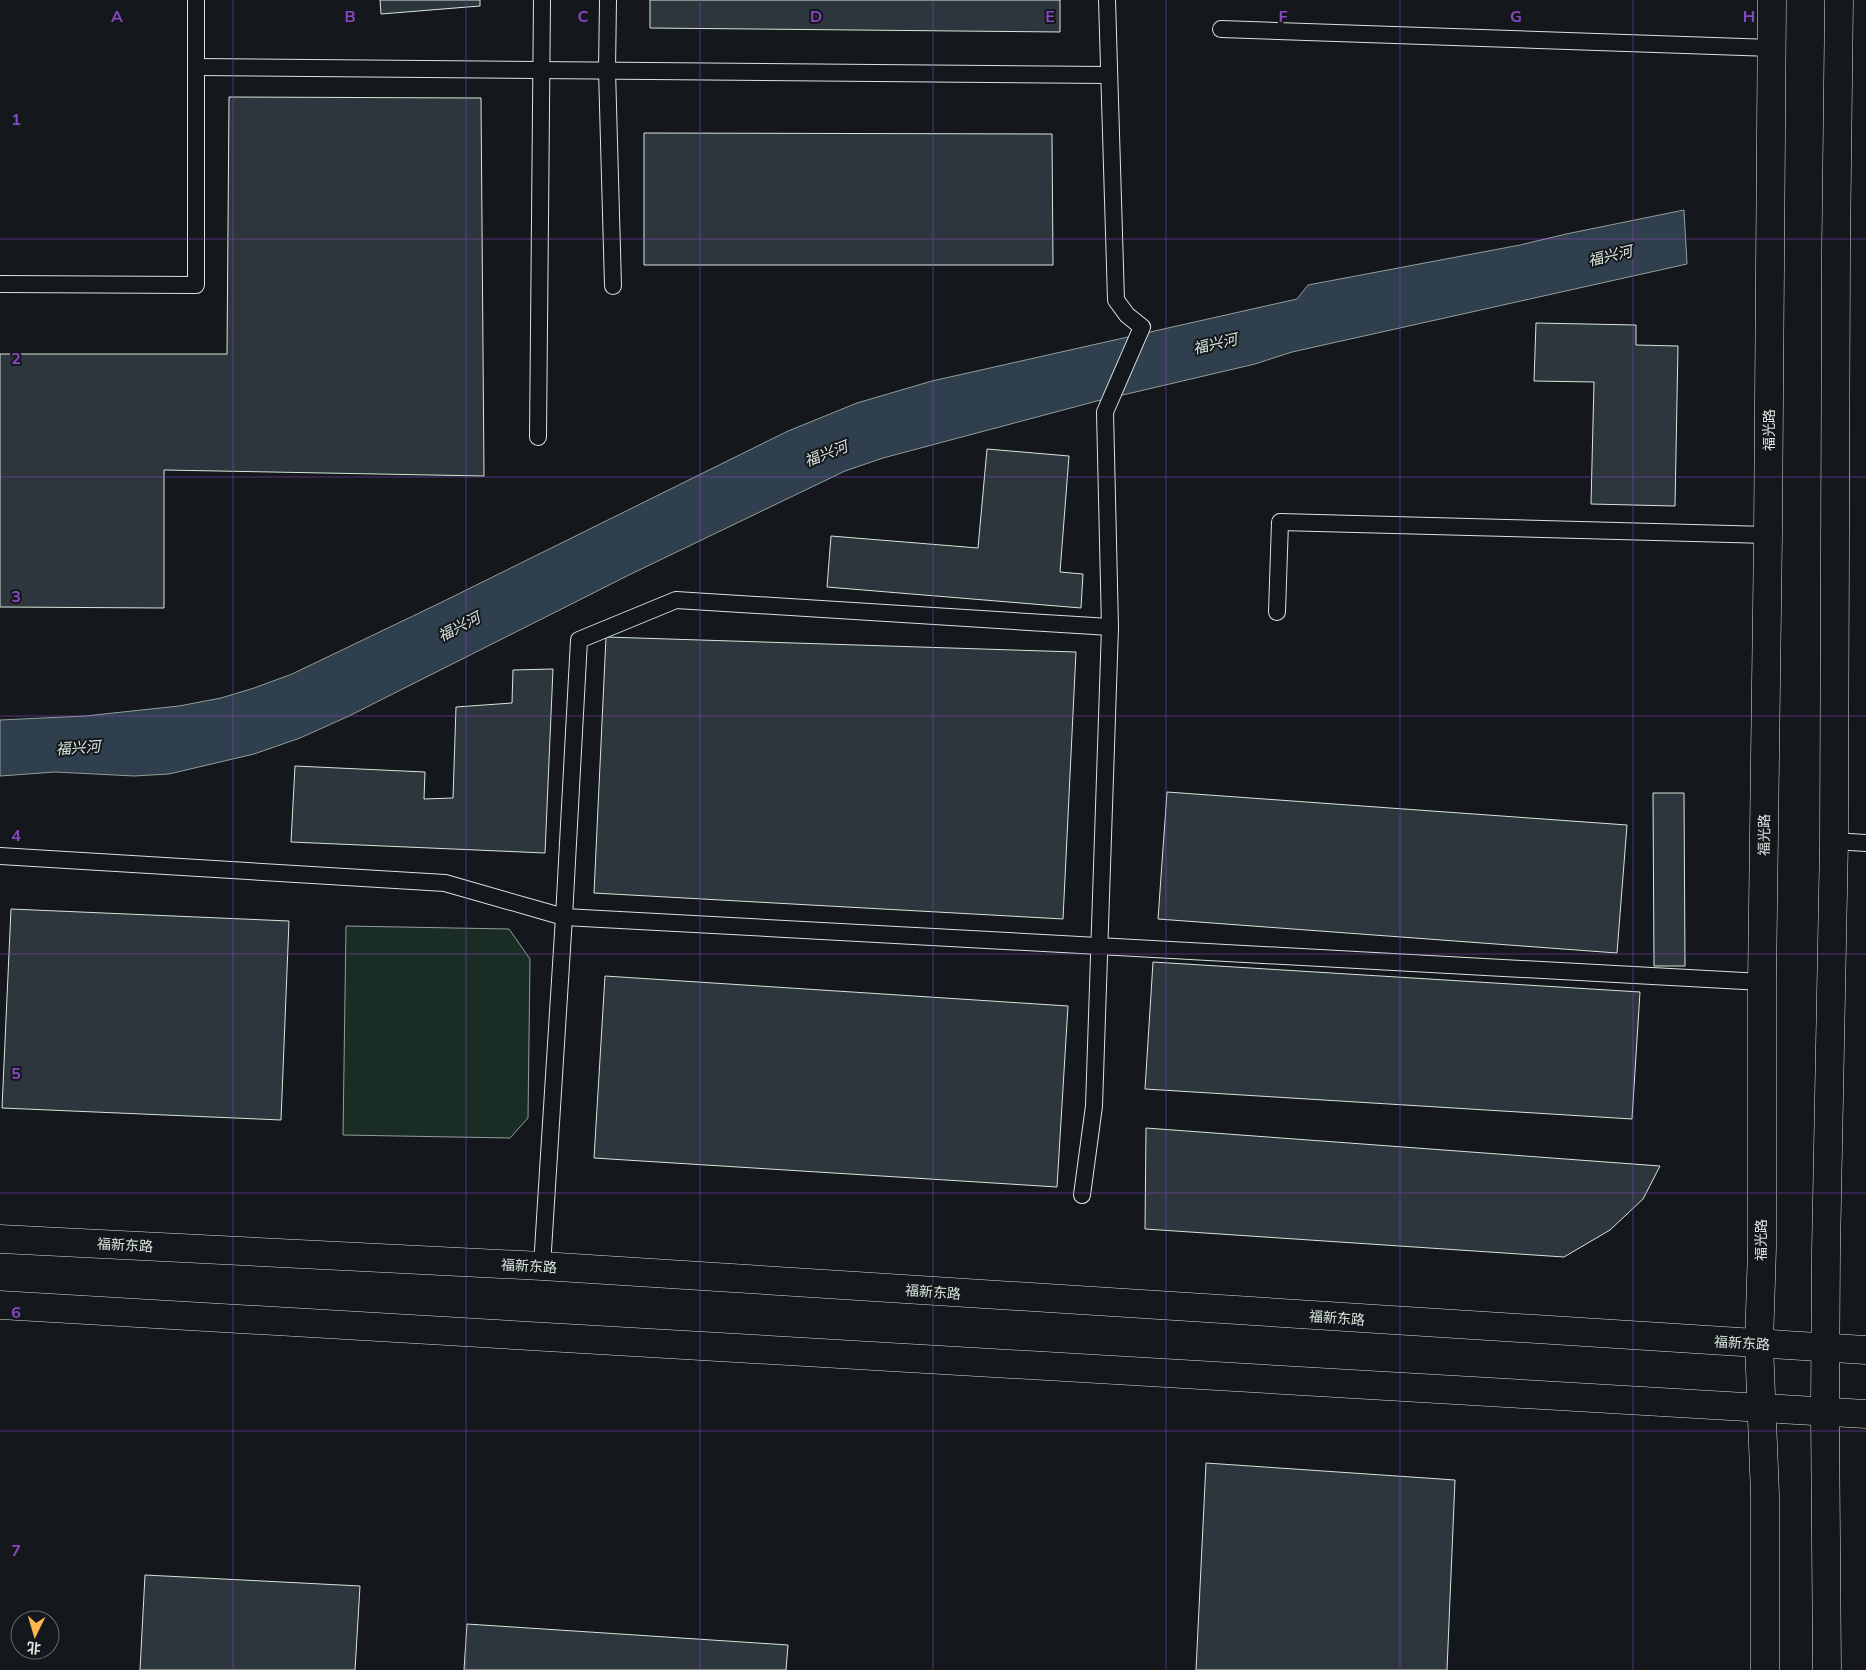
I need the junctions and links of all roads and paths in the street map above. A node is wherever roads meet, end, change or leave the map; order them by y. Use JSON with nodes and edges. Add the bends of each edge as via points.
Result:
{"nodes":[{"id":1,"x":196,"y":0,"type":"edge"},
{"id":2,"x":542,"y":0,"type":"edge"},
{"id":3,"x":608,"y":0,"type":"edge"},
{"id":4,"x":1107,"y":0,"type":"edge"},
{"id":5,"x":1772,"y":0,"type":"edge"},
{"id":6,"x":1839,"y":0,"type":"edge"},
{"id":7,"x":1221,"y":29,"type":"dead end"},
{"id":8,"x":1772,"y":48,"type":"junction"},
{"id":9,"x":196,"y":67,"type":"junction"},
{"id":10,"x":542,"y":70,"type":"junction"},
{"id":11,"x":607,"y":70,"type":"junction"},
{"id":12,"x":1109,"y":75,"type":"junction"},
{"id":13,"x":0,"y":284,"type":"edge"},
{"id":14,"x":613,"y":286,"type":"dead end"},
{"id":15,"x":538,"y":437,"type":"dead end"},
{"id":16,"x":1768,"y":535,"type":"junction"},
{"id":17,"x":1277,"y":612,"type":"dead end"},
{"id":18,"x":1110,"y":627,"type":"junction"},
{"id":19,"x":1834,"y":841,"type":"junction"},
{"id":20,"x":1866,"y":843,"type":"edge"},
{"id":21,"x":0,"y":856,"type":"edge"},
{"id":22,"x":564,"y":917,"type":"junction"},
{"id":23,"x":1098,"y":945,"type":"junction"},
{"id":24,"x":1762,"y":982,"type":"junction"},
{"id":25,"x":1082,"y":1195,"type":"dead end"},
{"id":26,"x":0,"y":1239,"type":"edge"},
{"id":27,"x":542,"y":1266,"type":"junction"},
{"id":28,"x":0,"y":1305,"type":"edge"},
{"id":29,"x":1760,"y":1344,"type":"junction"},
{"id":30,"x":1825,"y":1348,"type":"junction"},
{"id":31,"x":1866,"y":1350,"type":"edge"},
{"id":32,"x":1761,"y":1407,"type":"junction"},
{"id":33,"x":1824,"y":1412,"type":"junction"},
{"id":34,"x":1866,"y":1414,"type":"edge"},
{"id":35,"x":1765,"y":1670,"type":"edge"},
{"id":36,"x":1827,"y":1670,"type":"edge"}],
"edges":[{"from":1,"to":9,"type":"lane"},
{"from":2,"to":10,"type":"lane"},
{"from":3,"to":11,"type":"lane"},
{"from":4,"to":12,"type":"lane"},
{"from":5,"to":8,"type":"main road","name":"福光路"},
{"from":6,"to":19,"type":"main road"},
{"from":7,"to":8,"type":"lane"},
{"from":8,"to":16,"type":"main road","name":"福光路"},
{"from":9,"to":10,"type":"lane"},
{"from":9,"to":13,"type":"lane","via":[[196,285]]},
{"from":10,"to":11,"type":"lane"},
{"from":10,"to":15,"type":"lane"},
{"from":11,"to":12,"type":"lane"},
{"from":11,"to":14,"type":"lane"},
{"from":12,"to":18,"type":"lane","via":[[1116,300],[1142,327],[1105,412]]},
{"from":16,"to":17,"type":"lane","via":[[1280,522]]},
{"from":16,"to":24,"type":"main road","name":"福光路"},
{"from":18,"to":22,"type":"lane","via":[[676,600],[579,640]]},
{"from":18,"to":23,"type":"lane"},
{"from":19,"to":20,"type":"lane"},
{"from":19,"to":30,"type":"main road"},
{"from":21,"to":22,"type":"lane","via":[[445,883]]},
{"from":22,"to":23,"type":"lane"},
{"from":22,"to":27,"type":"lane"},
{"from":23,"to":24,"type":"lane"},
{"from":23,"to":25,"type":"lane","via":[[1094,1106]]},
{"from":24,"to":29,"type":"main road","name":"福光路"},
{"from":26,"to":27,"type":"main road","name":"福新东路"},
{"from":27,"to":29,"type":"main road","name":"福新东路"},
{"from":28,"to":32,"type":"main road"},
{"from":29,"to":30,"type":"main road","name":"福新东路"},
{"from":29,"to":32,"type":"main road","name":"福光路"},
{"from":30,"to":31,"type":"main road","name":"福新东路"},
{"from":30,"to":33,"type":"main road"},
{"from":32,"to":33,"type":"main road"},
{"from":32,"to":35,"type":"main road","name":"福光路","via":[[1765,1495]]},
{"from":33,"to":34,"type":"main road"},
{"from":33,"to":36,"type":"main road"}]}
